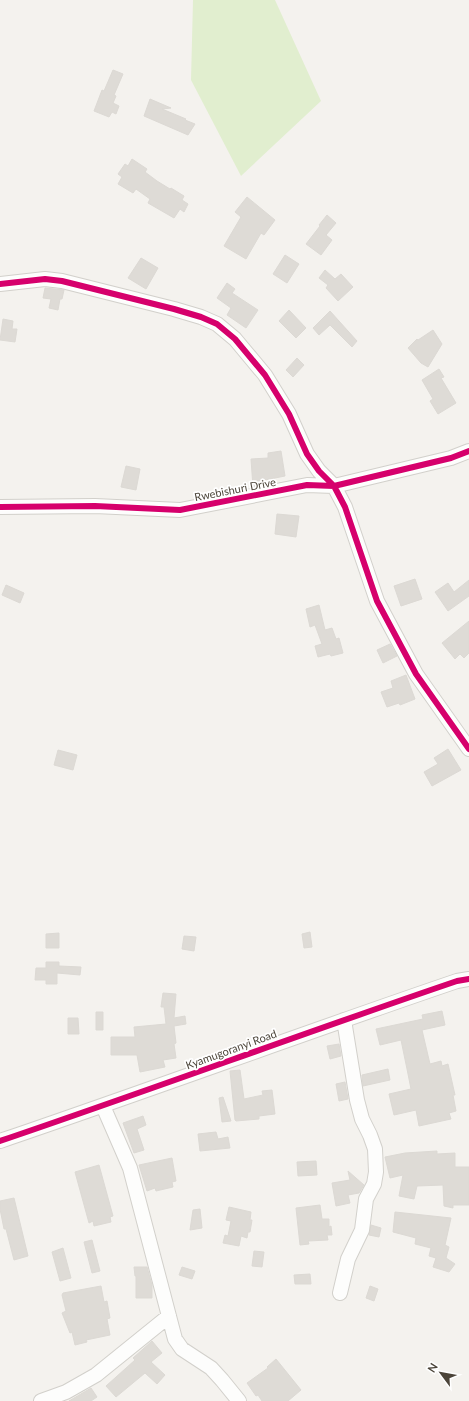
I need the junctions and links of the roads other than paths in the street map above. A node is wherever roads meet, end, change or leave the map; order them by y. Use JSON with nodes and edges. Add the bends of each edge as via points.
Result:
{"nodes":[{"id":1,"x":0,"y":284,"type":"edge"},
{"id":2,"x":469,"y":451,"type":"edge"},
{"id":3,"x":334,"y":486,"type":"junction"},
{"id":4,"x":0,"y":507,"type":"edge"},
{"id":5,"x":469,"y":749,"type":"edge"},
{"id":6,"x":469,"y":978,"type":"edge"},
{"id":7,"x":344,"y":1020,"type":"junction"},
{"id":8,"x":103,"y":1106,"type":"junction"},
{"id":9,"x":0,"y":1141,"type":"edge"},
{"id":10,"x":340,"y":1293,"type":"dead end"},
{"id":11,"x":169,"y":1316,"type":"junction"},
{"id":12,"x":41,"y":1401,"type":"edge"},
{"id":13,"x":239,"y":1401,"type":"edge"}],
"edges":[{"from":1,"to":3,"type":"street","via":[[45,279],[62,281],[174,309],[217,324],[235,339],[265,376],[289,414],[307,454]]},
{"from":2,"to":3,"type":"street","name":"Rwebishuri Drive","via":[[451,458]]},
{"from":3,"to":4,"type":"street","name":"Rwebishuri Drive","via":[[307,485],[180,510],[95,506]]},
{"from":3,"to":5,"type":"street","via":[[345,507],[377,601],[416,674]]},
{"from":6,"to":7,"type":"street","name":"Kyamugoranyi Road"},
{"from":7,"to":8,"type":"street","name":"Kyamugoranyi Road"},
{"from":7,"to":10,"type":"street","via":[[357,1100],[375,1148],[376,1172],[374,1184],[366,1199],[362,1230],[348,1259]]},
{"from":8,"to":9,"type":"street","name":"Kyamugoranyi Road"},
{"from":8,"to":11,"type":"street","via":[[130,1168]]},
{"from":11,"to":12,"type":"street","via":[[96,1375],[66,1392]]},
{"from":11,"to":13,"type":"street","via":[[175,1338],[182,1349],[211,1368]]}]}
